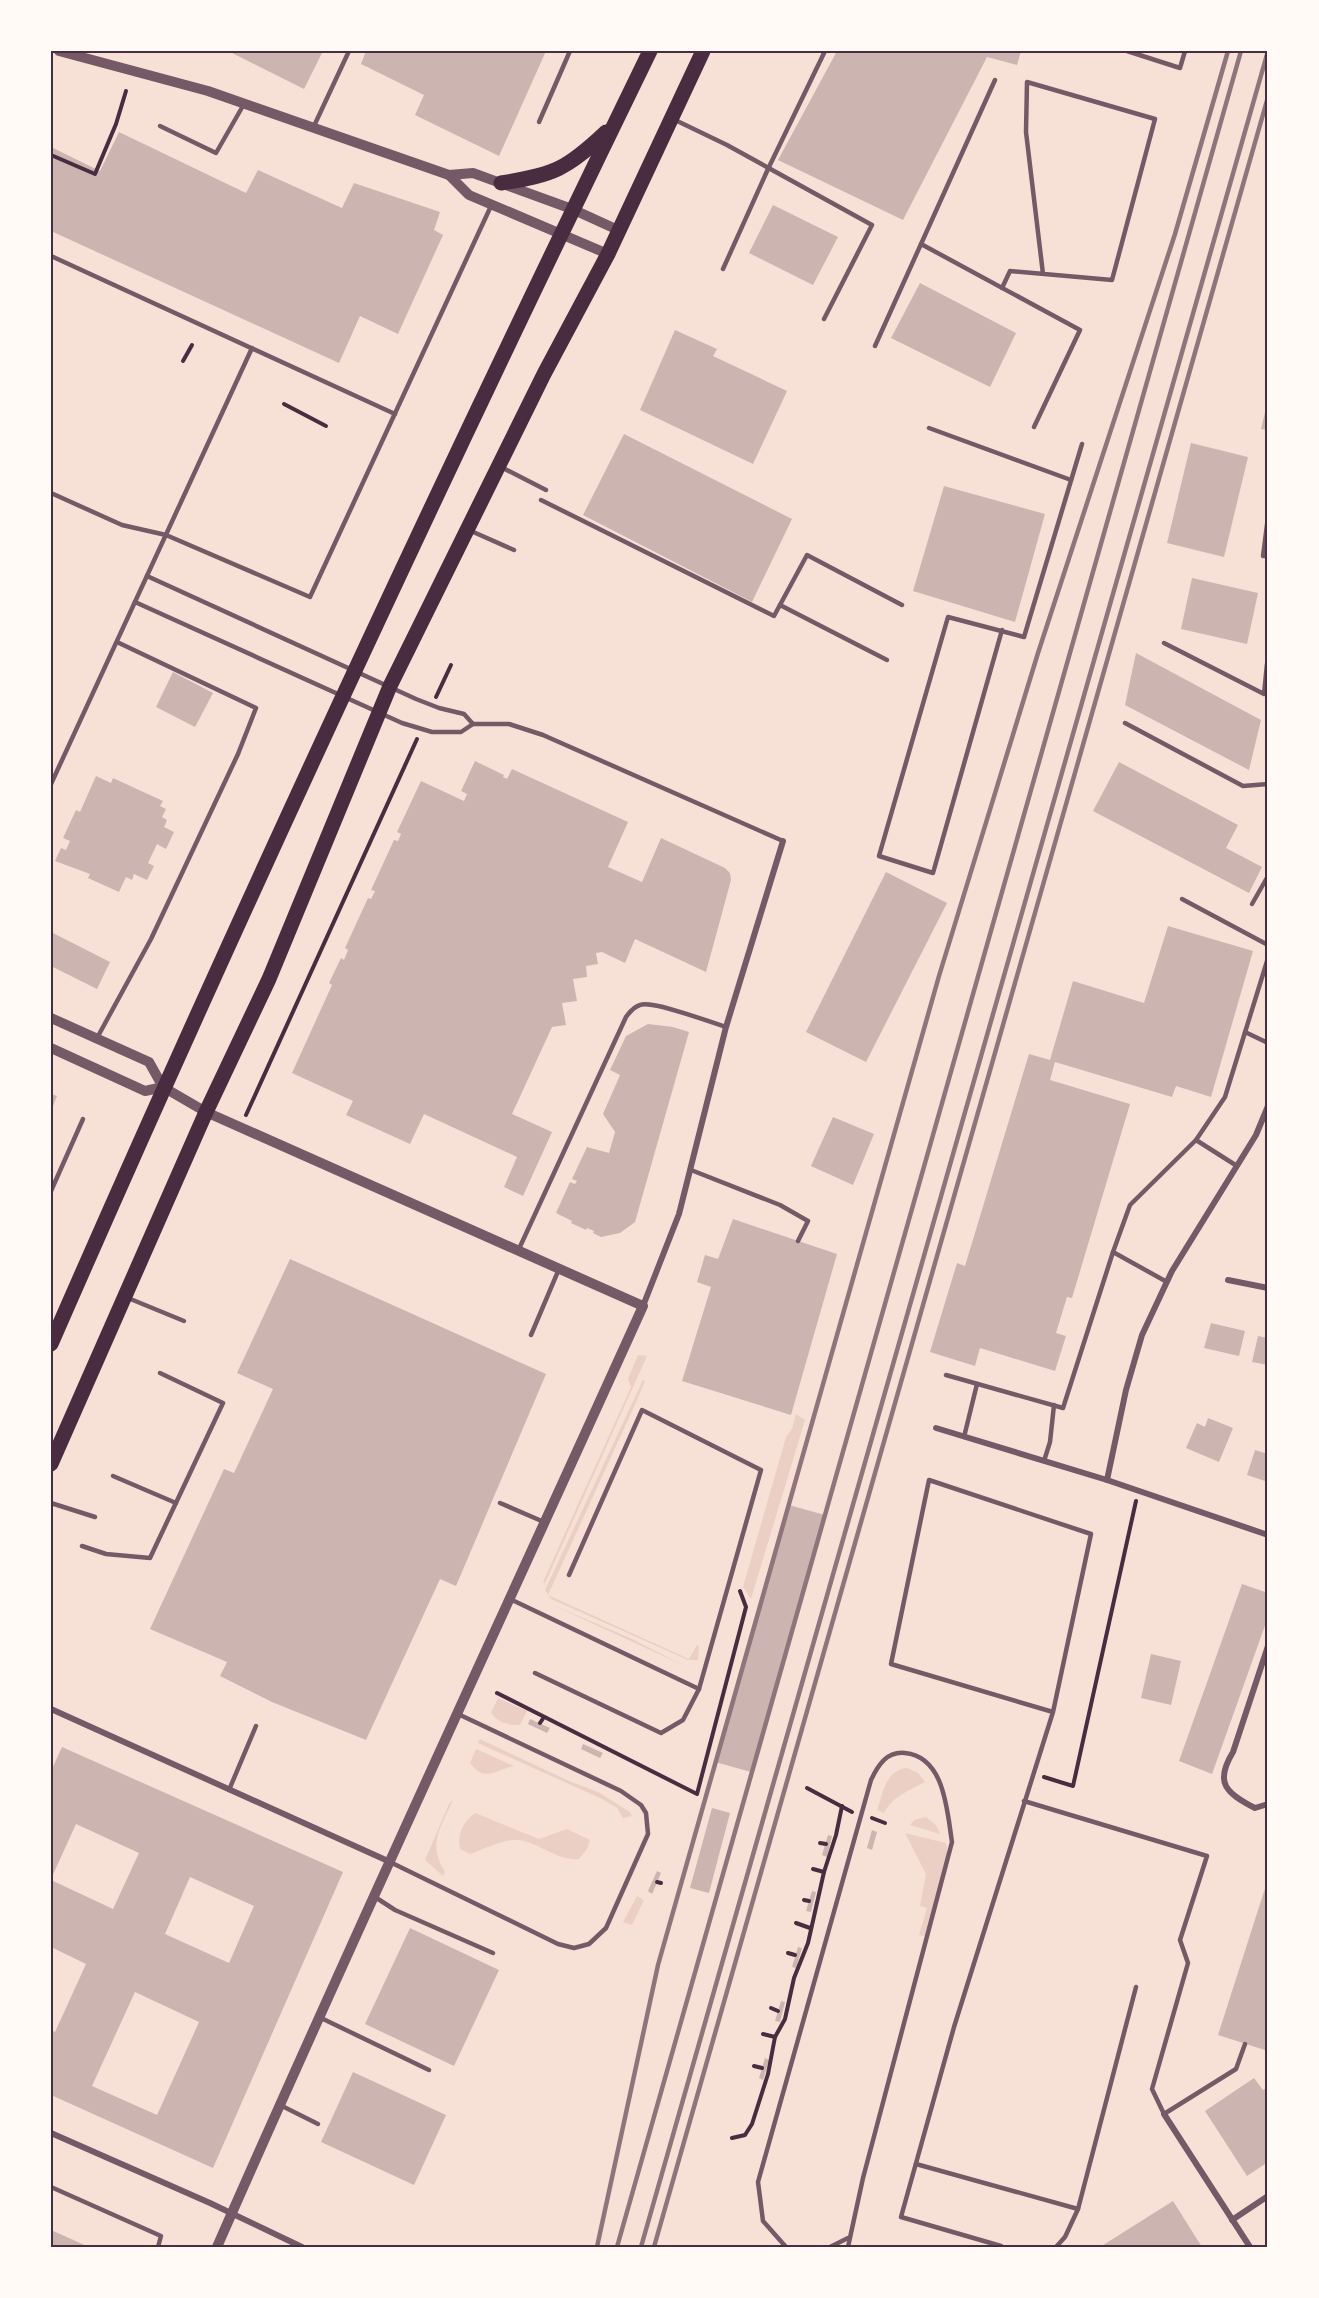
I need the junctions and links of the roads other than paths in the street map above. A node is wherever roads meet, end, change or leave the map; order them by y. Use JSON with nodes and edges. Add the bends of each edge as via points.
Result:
{"nodes":[{"id":1,"x":58,"y":51,"type":"edge"},
{"id":2,"x":349,"y":51,"type":"edge"},
{"id":3,"x":570,"y":51,"type":"edge"},
{"id":4,"x":650,"y":51,"type":"edge"},
{"id":5,"x":703,"y":51,"type":"edge"},
{"id":6,"x":825,"y":51,"type":"edge"},
{"id":7,"x":1127,"y":51,"type":"edge"},
{"id":8,"x":1185,"y":51,"type":"edge"},
{"id":9,"x":995,"y":80,"type":"dead end"},
{"id":10,"x":244,"y":104,"type":"junction"},
{"id":11,"x":671,"y":118,"type":"junction"},
{"id":12,"x":539,"y":122,"type":"dead end"},
{"id":13,"x":615,"y":124,"type":"junction"},
{"id":14,"x":160,"y":126,"type":"dead end"},
{"id":15,"x":313,"y":128,"type":"junction"},
{"id":16,"x":768,"y":169,"type":"junction"},
{"id":17,"x":448,"y":175,"type":"junction"},
{"id":18,"x":501,"y":183,"type":"junction"},
{"id":19,"x":492,"y":204,"type":"junction"},
{"id":20,"x":572,"y":209,"type":"junction"},
{"id":21,"x":618,"y":230,"type":"junction"},
{"id":22,"x":560,"y":234,"type":"junction"},
{"id":23,"x":921,"y":244,"type":"junction"},
{"id":24,"x":608,"y":254,"type":"junction"},
{"id":25,"x":51,"y":256,"type":"edge"},
{"id":26,"x":723,"y":269,"type":"dead end"},
{"id":27,"x":1043,"y":274,"type":"junction"},
{"id":28,"x":1002,"y":288,"type":"junction"},
{"id":29,"x":824,"y":319,"type":"dead end"},
{"id":30,"x":874,"y":346,"type":"dead end"},
{"id":31,"x":252,"y":348,"type":"junction"},
{"id":32,"x":395,"y":414,"type":"junction"},
{"id":33,"x":1034,"y":427,"type":"dead end"},
{"id":34,"x":929,"y":428,"type":"dead end"},
{"id":35,"x":1082,"y":444,"type":"dead end"},
{"id":36,"x":499,"y":466,"type":"junction"},
{"id":37,"x":1071,"y":480,"type":"junction"},
{"id":38,"x":546,"y":490,"type":"dead end"},
{"id":39,"x":51,"y":494,"type":"edge"},
{"id":40,"x":541,"y":500,"type":"dead end"},
{"id":41,"x":1268,"y":516,"type":"edge"},
{"id":42,"x":468,"y":530,"type":"junction"},
{"id":43,"x":166,"y":535,"type":"junction"},
{"id":44,"x":514,"y":550,"type":"dead end"},
{"id":45,"x":1268,"y":556,"type":"edge"},
{"id":46,"x":147,"y":576,"type":"junction"},
{"id":47,"x":135,"y":602,"type":"junction"},
{"id":48,"x":780,"y":605,"type":"junction"},
{"id":49,"x":902,"y":605,"type":"dead end"},
{"id":50,"x":1002,"y":630,"type":"junction"},
{"id":51,"x":117,"y":642,"type":"junction"},
{"id":52,"x":1164,"y":643,"type":"dead end"},
{"id":53,"x":1268,"y":645,"type":"edge"},
{"id":54,"x":887,"y":660,"type":"dead end"},
{"id":55,"x":1267,"y":664,"type":"edge"},
{"id":56,"x":355,"y":670,"type":"junction"},
{"id":57,"x":390,"y":686,"type":"junction"},
{"id":58,"x":344,"y":696,"type":"junction"},
{"id":59,"x":379,"y":713,"type":"junction"},
{"id":60,"x":1125,"y":723,"type":"dead end"},
{"id":61,"x":473,"y":724,"type":"junction"},
{"id":62,"x":51,"y":784,"type":"edge"},
{"id":63,"x":1268,"y":784,"type":"edge"},
{"id":64,"x":783,"y":841,"type":"joint"},
{"id":65,"x":1268,"y":876,"type":"edge"},
{"id":66,"x":1182,"y":899,"type":"dead end"},
{"id":67,"x":1252,"y":904,"type":"dead end"},
{"id":68,"x":1268,"y":945,"type":"edge"},
{"id":69,"x":1268,"y":958,"type":"edge"},
{"id":70,"x":51,"y":1018,"type":"edge"},
{"id":71,"x":726,"y":1027,"type":"junction"},
{"id":72,"x":1245,"y":1032,"type":"junction"},
{"id":73,"x":97,"y":1038,"type":"junction"},
{"id":74,"x":1268,"y":1043,"type":"edge"},
{"id":75,"x":51,"y":1048,"type":"edge"},
{"id":76,"x":163,"y":1087,"type":"junction"},
{"id":77,"x":1268,"y":1106,"type":"edge"},
{"id":78,"x":206,"y":1112,"type":"junction"},
{"id":79,"x":83,"y":1119,"type":"dead end"},
{"id":80,"x":1196,"y":1140,"type":"junction"},
{"id":81,"x":1237,"y":1166,"type":"junction"},
{"id":82,"x":691,"y":1170,"type":"junction"},
{"id":83,"x":51,"y":1191,"type":"edge"},
{"id":84,"x":798,"y":1240,"type":"dead end"},
{"id":85,"x":518,"y":1251,"type":"junction"},
{"id":86,"x":1113,"y":1252,"type":"junction"},
{"id":87,"x":560,"y":1269,"type":"junction"},
{"id":88,"x":1228,"y":1280,"type":"dead end"},
{"id":89,"x":1167,"y":1282,"type":"junction"},
{"id":90,"x":1268,"y":1288,"type":"edge"},
{"id":91,"x":125,"y":1296,"type":"junction"},
{"id":92,"x":643,"y":1306,"type":"junction"},
{"id":93,"x":184,"y":1321,"type":"dead end"},
{"id":94,"x":531,"y":1335,"type":"dead end"},
{"id":95,"x":51,"y":1344,"type":"edge"},
{"id":96,"x":160,"y":1372,"type":"dead end"},
{"id":97,"x":946,"y":1375,"type":"dead end"},
{"id":98,"x":977,"y":1384,"type":"junction"},
{"id":99,"x":1054,"y":1405,"type":"junction"},
{"id":100,"x":936,"y":1428,"type":"dead end"},
{"id":101,"x":964,"y":1437,"type":"junction"},
{"id":102,"x":1044,"y":1462,"type":"junction"},
{"id":103,"x":51,"y":1464,"type":"edge"},
{"id":104,"x":113,"y":1476,"type":"dead end"},
{"id":105,"x":1107,"y":1480,"type":"junction"},
{"id":106,"x":51,"y":1503,"type":"edge"},
{"id":107,"x":176,"y":1503,"type":"junction"},
{"id":108,"x":500,"y":1503,"type":"dead end"},
{"id":109,"x":95,"y":1517,"type":"dead end"},
{"id":110,"x":545,"y":1522,"type":"junction"},
{"id":111,"x":1268,"y":1535,"type":"edge"},
{"id":112,"x":82,"y":1546,"type":"dead end"},
{"id":113,"x":569,"y":1575,"type":"dead end"},
{"id":114,"x":510,"y":1599,"type":"junction"},
{"id":115,"x":1268,"y":1646,"type":"edge"},
{"id":116,"x":535,"y":1673,"type":"dead end"},
{"id":117,"x":699,"y":1689,"type":"junction"},
{"id":118,"x":51,"y":1709,"type":"edge"},
{"id":119,"x":1053,"y":1712,"type":"junction"},
{"id":120,"x":458,"y":1714,"type":"junction"},
{"id":121,"x":256,"y":1726,"type":"dead end"},
{"id":122,"x":229,"y":1790,"type":"junction"},
{"id":123,"x":1024,"y":1802,"type":"junction"},
{"id":124,"x":1268,"y":1804,"type":"edge"},
{"id":125,"x":388,"y":1861,"type":"junction"},
{"id":126,"x":372,"y":1896,"type":"junction"},
{"id":127,"x":493,"y":1953,"type":"dead end"},
{"id":128,"x":1136,"y":1987,"type":"dead end"},
{"id":129,"x":319,"y":2017,"type":"junction"},
{"id":130,"x":1245,"y":2044,"type":"dead end"},
{"id":131,"x":429,"y":2070,"type":"dead end"},
{"id":132,"x":279,"y":2105,"type":"junction"},
{"id":133,"x":1164,"y":2114,"type":"junction"},
{"id":134,"x":318,"y":2124,"type":"dead end"},
{"id":135,"x":51,"y":2133,"type":"edge"},
{"id":136,"x":916,"y":2164,"type":"junction"},
{"id":137,"x":51,"y":2187,"type":"edge"},
{"id":138,"x":1268,"y":2196,"type":"edge"},
{"id":139,"x":1078,"y":2209,"type":"junction"},
{"id":140,"x":231,"y":2213,"type":"junction"},
{"id":141,"x":1232,"y":2220,"type":"junction"},
{"id":142,"x":848,"y":2238,"type":"junction"},
{"id":143,"x":1001,"y":2246,"type":"edge"},
{"id":144,"x":158,"y":2247,"type":"edge"},
{"id":145,"x":217,"y":2247,"type":"edge"},
{"id":146,"x":303,"y":2247,"type":"edge"},
{"id":147,"x":786,"y":2247,"type":"edge"},
{"id":148,"x":830,"y":2247,"type":"edge"},
{"id":149,"x":848,"y":2247,"type":"edge"},
{"id":150,"x":1056,"y":2247,"type":"edge"},
{"id":151,"x":1250,"y":2247,"type":"edge"}],
"edges":[{"from":1,"to":10,"type":"street","via":[[208,90]]},
{"from":2,"to":15,"type":"lane"},
{"from":3,"to":12,"type":"lane"},
{"from":4,"to":13,"type":"main road"},
{"from":5,"to":11,"type":"main road"},
{"from":6,"to":16,"type":"lane"},
{"from":7,"to":8,"type":"lane","via":[[1180,68]]},
{"from":9,"to":23,"type":"lane"},
{"from":10,"to":14,"type":"lane","via":[[216,153]]},
{"from":10,"to":15,"type":"street"},
{"from":11,"to":16,"type":"lane"},
{"from":11,"to":21,"type":"main road"},
{"from":13,"to":18,"type":"main road","via":[[574,161],[555,171]]},
{"from":13,"to":20,"type":"main road"},
{"from":15,"to":17,"type":"street"},
{"from":16,"to":26,"type":"lane"},
{"from":16,"to":29,"type":"lane","via":[[872,225]]},
{"from":17,"to":18,"type":"street","via":[[473,173]]},
{"from":17,"to":19,"type":"street","via":[[469,195]]},
{"from":18,"to":20,"type":"street"},
{"from":19,"to":22,"type":"street"},
{"from":19,"to":32,"type":"lane"},
{"from":20,"to":21,"type":"street"},
{"from":20,"to":22,"type":"main road"},
{"from":21,"to":24,"type":"main road"},
{"from":22,"to":24,"type":"street"},
{"from":22,"to":56,"type":"main road"},
{"from":23,"to":28,"type":"lane"},
{"from":23,"to":30,"type":"lane"},
{"from":24,"to":36,"type":"main road"},
{"from":25,"to":31,"type":"lane"},
{"from":27,"to":27,"type":"lane","via":[[1112,280],[1155,119],[1027,82],[1026,132]]},
{"from":27,"to":28,"type":"lane","via":[[1010,271]]},
{"from":28,"to":33,"type":"lane","via":[[1080,330]]},
{"from":31,"to":32,"type":"lane"},
{"from":31,"to":43,"type":"lane"},
{"from":32,"to":43,"type":"lane","via":[[310,597]]},
{"from":34,"to":37,"type":"lane"},
{"from":35,"to":37,"type":"lane"},
{"from":36,"to":38,"type":"lane"},
{"from":36,"to":42,"type":"main road"},
{"from":37,"to":50,"type":"lane","via":[[1024,637]]},
{"from":39,"to":43,"type":"lane","via":[[122,525]]},
{"from":40,"to":48,"type":"lane","via":[[774,616]]},
{"from":41,"to":45,"type":"lane","via":[[1263,556]]},
{"from":42,"to":44,"type":"lane"},
{"from":42,"to":57,"type":"main road"},
{"from":43,"to":46,"type":"lane"},
{"from":46,"to":47,"type":"lane"},
{"from":46,"to":56,"type":"lane"},
{"from":47,"to":51,"type":"lane"},
{"from":47,"to":58,"type":"lane"},
{"from":48,"to":49,"type":"lane","via":[[807,555]]},
{"from":48,"to":54,"type":"lane"},
{"from":50,"to":50,"type":"lane","via":[[948,617],[879,856],[933,873]]},
{"from":51,"to":62,"type":"lane"},
{"from":51,"to":73,"type":"lane","via":[[256,708],[151,939]]},
{"from":52,"to":55,"type":"lane","via":[[1264,694]]},
{"from":53,"to":55,"type":"lane"},
{"from":56,"to":57,"type":"lane"},
{"from":56,"to":58,"type":"main road"},
{"from":57,"to":59,"type":"main road"},
{"from":57,"to":61,"type":"lane","via":[[464,714]]},
{"from":58,"to":59,"type":"lane"},
{"from":58,"to":76,"type":"main road"},
{"from":59,"to":61,"type":"lane","via":[[432,732],[461,732]]},
{"from":59,"to":78,"type":"main road","via":[[269,979]]},
{"from":60,"to":63,"type":"lane","via":[[1243,786]]},
{"from":61,"to":64,"type":"lane","via":[[509,724],[543,735]]},
{"from":64,"to":71,"type":"street"},
{"from":65,"to":67,"type":"lane"},
{"from":66,"to":68,"type":"lane"},
{"from":69,"to":72,"type":"lane"},
{"from":70,"to":73,"type":"street"},
{"from":71,"to":82,"type":"street"},
{"from":71,"to":85,"type":"lane","via":[[652,1004],[631,1010]]},
{"from":72,"to":74,"type":"lane"},
{"from":72,"to":80,"type":"lane","via":[[1225,1097]]},
{"from":73,"to":76,"type":"street","via":[[149,1062]]},
{"from":75,"to":76,"type":"street","via":[[145,1091]]},
{"from":76,"to":78,"type":"street"},
{"from":76,"to":95,"type":"main road"},
{"from":77,"to":81,"type":"street"},
{"from":78,"to":85,"type":"street"},
{"from":78,"to":91,"type":"main road"},
{"from":79,"to":83,"type":"lane"},
{"from":80,"to":81,"type":"lane"},
{"from":80,"to":86,"type":"lane","via":[[1130,1205]]},
{"from":81,"to":89,"type":"street"},
{"from":82,"to":84,"type":"lane","via":[[780,1205],[808,1221]]},
{"from":82,"to":92,"type":"street","via":[[679,1214]]},
{"from":85,"to":87,"type":"street"},
{"from":86,"to":89,"type":"lane"},
{"from":86,"to":99,"type":"lane","via":[[1064,1408]]},
{"from":87,"to":92,"type":"street"},
{"from":87,"to":94,"type":"lane"},
{"from":88,"to":90,"type":"street"},
{"from":89,"to":105,"type":"street","via":[[1142,1335]]},
{"from":91,"to":93,"type":"lane"},
{"from":91,"to":103,"type":"main road"},
{"from":92,"to":110,"type":"street"},
{"from":96,"to":107,"type":"lane","via":[[223,1403]]},
{"from":97,"to":98,"type":"lane"},
{"from":98,"to":99,"type":"lane"},
{"from":98,"to":101,"type":"lane"},
{"from":99,"to":102,"type":"lane"},
{"from":100,"to":101,"type":"street"},
{"from":101,"to":102,"type":"street"},
{"from":102,"to":105,"type":"street"},
{"from":104,"to":107,"type":"lane"},
{"from":105,"to":111,"type":"street"},
{"from":106,"to":109,"type":"lane"},
{"from":107,"to":112,"type":"lane","via":[[150,1558],[106,1554]]},
{"from":108,"to":110,"type":"lane"},
{"from":110,"to":114,"type":"street"},
{"from":113,"to":117,"type":"lane","via":[[642,1410],[761,1470]]},
{"from":114,"to":117,"type":"lane"},
{"from":114,"to":120,"type":"street"},
{"from":115,"to":124,"type":"street","via":[[1233,1752],[1223,1767],[1224,1783],[1233,1797],[1255,1808]]},
{"from":116,"to":117,"type":"lane","via":[[661,1733],[683,1720]]},
{"from":118,"to":122,"type":"street"},
{"from":119,"to":119,"type":"lane","via":[[891,1664],[929,1480],[1091,1534]]},
{"from":119,"to":123,"type":"lane"},
{"from":120,"to":125,"type":"street"},
{"from":120,"to":125,"type":"lane","via":[[641,1804],[648,1834],[610,1921],[595,1941],[568,1947]]},
{"from":121,"to":122,"type":"lane"},
{"from":122,"to":125,"type":"street"},
{"from":123,"to":133,"type":"lane","via":[[1207,1856],[1180,1940],[1188,1963],[1152,2089]]},
{"from":123,"to":136,"type":"lane","via":[[954,2026]]},
{"from":125,"to":126,"type":"street"},
{"from":126,"to":127,"type":"lane"},
{"from":126,"to":129,"type":"street"},
{"from":128,"to":139,"type":"lane"},
{"from":129,"to":131,"type":"lane"},
{"from":129,"to":132,"type":"street"},
{"from":130,"to":133,"type":"lane","via":[[1236,2069]]},
{"from":132,"to":134,"type":"lane"},
{"from":132,"to":140,"type":"street"},
{"from":133,"to":141,"type":"street"},
{"from":135,"to":140,"type":"street"},
{"from":136,"to":139,"type":"lane"},
{"from":136,"to":143,"type":"lane","via":[[901,2217]]},
{"from":137,"to":144,"type":"lane","via":[[161,2236]]},
{"from":138,"to":141,"type":"street"},
{"from":139,"to":150,"type":"lane"},
{"from":140,"to":145,"type":"street"},
{"from":140,"to":146,"type":"street"},
{"from":141,"to":151,"type":"street"},
{"from":142,"to":147,"type":"lane","via":[[952,1842],[945,1798],[934,1769],[919,1755],[903,1752],[889,1755],[871,1779],[758,2182],[763,2221]]},
{"from":142,"to":148,"type":"lane"},
{"from":142,"to":149,"type":"lane"}]}
